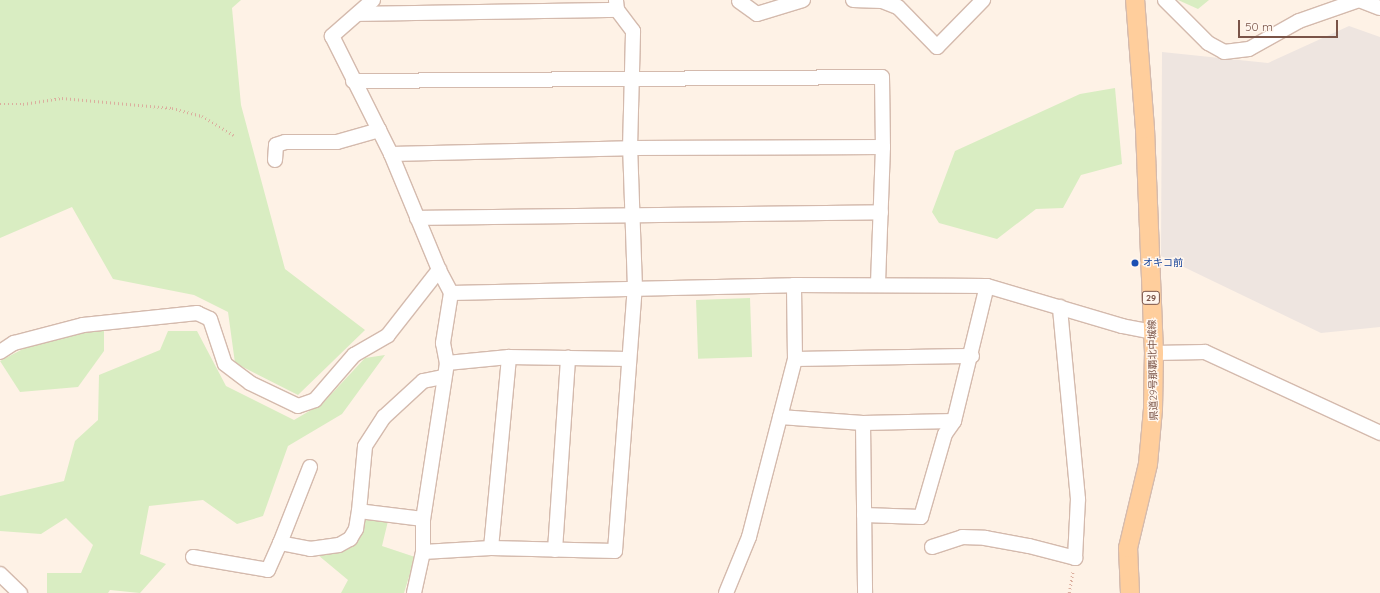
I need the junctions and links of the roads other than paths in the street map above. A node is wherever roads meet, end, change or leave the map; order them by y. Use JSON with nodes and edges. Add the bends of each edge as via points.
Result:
{"nodes":[{"id":1,"x":373,"y":0,"type":"edge"},
{"id":2,"x":803,"y":0,"type":"edge"},
{"id":3,"x":853,"y":0,"type":"edge"},
{"id":4,"x":983,"y":0,"type":"edge"},
{"id":5,"x":1135,"y":0,"type":"edge"},
{"id":6,"x":1166,"y":0,"type":"edge"},
{"id":7,"x":739,"y":1,"type":"dead end"},
{"id":8,"x":882,"y":1,"type":"edge"},
{"id":9,"x":616,"y":5,"type":"edge"},
{"id":10,"x":1380,"y":8,"type":"edge"},
{"id":11,"x":358,"y":14,"type":"junction"},
{"id":12,"x":633,"y":78,"type":"junction"},
{"id":13,"x":353,"y":81,"type":"junction"},
{"id":14,"x":379,"y":130,"type":"junction"},
{"id":15,"x":883,"y":147,"type":"junction"},
{"id":16,"x":630,"y":148,"type":"junction"},
{"id":17,"x":391,"y":154,"type":"junction"},
{"id":18,"x":275,"y":160,"type":"dead end"},
{"id":19,"x":881,"y":212,"type":"junction"},
{"id":20,"x":633,"y":216,"type":"junction"},
{"id":21,"x":417,"y":218,"type":"junction"},
{"id":22,"x":439,"y":270,"type":"junction"},
{"id":23,"x":878,"y":284,"type":"junction"},
{"id":24,"x":794,"y":285,"type":"junction"},
{"id":25,"x":987,"y":286,"type":"junction"},
{"id":26,"x":635,"y":288,"type":"junction"},
{"id":27,"x":451,"y":293,"type":"junction"},
{"id":28,"x":1060,"y":307,"type":"junction"},
{"id":29,"x":1152,"y":332,"type":"junction"},
{"id":30,"x":0,"y":352,"type":"edge"},
{"id":31,"x":1154,"y":353,"type":"junction"},
{"id":32,"x":972,"y":356,"type":"junction"},
{"id":33,"x":509,"y":357,"type":"junction"},
{"id":34,"x":568,"y":357,"type":"junction"},
{"id":35,"x":628,"y":359,"type":"junction"},
{"id":36,"x":795,"y":359,"type":"junction"},
{"id":37,"x":447,"y":363,"type":"junction"},
{"id":38,"x":444,"y":377,"type":"junction"},
{"id":39,"x":780,"y":417,"type":"junction"},
{"id":40,"x":954,"y":421,"type":"junction"},
{"id":41,"x":863,"y":423,"type":"junction"},
{"id":42,"x":1380,"y":433,"type":"edge"},
{"id":43,"x":310,"y":467,"type":"dead end"},
{"id":44,"x":359,"y":511,"type":"junction"},
{"id":45,"x":864,"y":515,"type":"junction"},
{"id":46,"x":423,"y":519,"type":"junction"},
{"id":47,"x":280,"y":543,"type":"junction"},
{"id":48,"x":932,"y":546,"type":"dead end"},
{"id":49,"x":491,"y":548,"type":"junction"},
{"id":50,"x":554,"y":550,"type":"junction"},
{"id":51,"x":423,"y":552,"type":"junction"},
{"id":52,"x":193,"y":557,"type":"dead end"},
{"id":53,"x":0,"y":574,"type":"edge"},
{"id":54,"x":20,"y":593,"type":"edge"},
{"id":55,"x":414,"y":593,"type":"edge"},
{"id":56,"x":726,"y":593,"type":"edge"},
{"id":57,"x":864,"y":593,"type":"edge"},
{"id":58,"x":1130,"y":593,"type":"edge"}],
"edges":[{"from":1,"to":11,"type":"street"},
{"from":2,"to":7,"type":"street","via":[[757,14]]},
{"from":3,"to":8,"type":"street"},
{"from":4,"to":8,"type":"street","via":[[937,47],[898,7]]},
{"from":5,"to":29,"type":"main road","name":"県道29号那覇北中城線","number":"29","via":[[1143,98]]},
{"from":6,"to":10,"type":"street","via":[[1208,43],[1224,52],[1249,49],[1299,21],[1359,0]]},
{"from":9,"to":11,"type":"street"},
{"from":9,"to":12,"type":"street","via":[[633,31]]},
{"from":11,"to":13,"type":"street","via":[[332,36]]},
{"from":12,"to":13,"type":"street"},
{"from":12,"to":15,"type":"street","via":[[882,77]]},
{"from":12,"to":16,"type":"street"},
{"from":13,"to":14,"type":"street"},
{"from":14,"to":17,"type":"street"},
{"from":14,"to":18,"type":"street","via":[[337,142],[285,142],[276,145]]},
{"from":15,"to":16,"type":"street"},
{"from":15,"to":19,"type":"street"},
{"from":16,"to":17,"type":"street"},
{"from":16,"to":20,"type":"street"},
{"from":17,"to":21,"type":"street"},
{"from":19,"to":20,"type":"street"},
{"from":19,"to":23,"type":"street"},
{"from":20,"to":21,"type":"street"},
{"from":20,"to":26,"type":"street"},
{"from":21,"to":22,"type":"street"},
{"from":22,"to":27,"type":"street"},
{"from":22,"to":30,"type":"street","via":[[388,335],[354,355],[315,400],[298,406],[250,383],[225,364],[210,319],[197,313],[83,325],[14,343]]},
{"from":23,"to":24,"type":"street"},
{"from":23,"to":25,"type":"street"},
{"from":24,"to":26,"type":"street"},
{"from":24,"to":36,"type":"street"},
{"from":25,"to":28,"type":"street"},
{"from":25,"to":32,"type":"street"},
{"from":26,"to":27,"type":"street"},
{"from":26,"to":35,"type":"street"},
{"from":27,"to":37,"type":"street","via":[[443,343]]},
{"from":28,"to":29,"type":"street","via":[[1122,326]]},
{"from":28,"to":48,"type":"street","via":[[1078,499],[1075,558],[985,538],[962,537]]},
{"from":29,"to":31,"type":"main road","name":"県道29号那覇北中城線","number":"29"},
{"from":31,"to":42,"type":"street","via":[[1205,352]]},
{"from":31,"to":58,"type":"main road","name":"県道29号那覇北中城線","number":"29","via":[[1151,444],[1128,548]]},
{"from":32,"to":36,"type":"street"},
{"from":32,"to":40,"type":"street"},
{"from":33,"to":34,"type":"street"},
{"from":33,"to":37,"type":"street"},
{"from":33,"to":49,"type":"street"},
{"from":34,"to":35,"type":"street"},
{"from":34,"to":50,"type":"street"},
{"from":35,"to":50,"type":"street","via":[[615,551]]},
{"from":36,"to":39,"type":"street"},
{"from":37,"to":38,"type":"street"},
{"from":38,"to":44,"type":"street","via":[[423,381],[384,418],[365,446]]},
{"from":38,"to":46,"type":"street"},
{"from":39,"to":41,"type":"street"},
{"from":39,"to":56,"type":"street","via":[[749,538]]},
{"from":40,"to":41,"type":"street"},
{"from":40,"to":45,"type":"street","via":[[945,434],[921,516]]},
{"from":41,"to":45,"type":"street"},
{"from":43,"to":47,"type":"street"},
{"from":44,"to":46,"type":"street"},
{"from":44,"to":47,"type":"street","via":[[356,529],[350,539],[339,545],[310,549]]},
{"from":45,"to":57,"type":"street"},
{"from":46,"to":51,"type":"street"},
{"from":47,"to":52,"type":"street","via":[[268,570]]},
{"from":49,"to":50,"type":"street"},
{"from":49,"to":51,"type":"street"},
{"from":51,"to":55,"type":"street"},
{"from":53,"to":54,"type":"street"}]}
